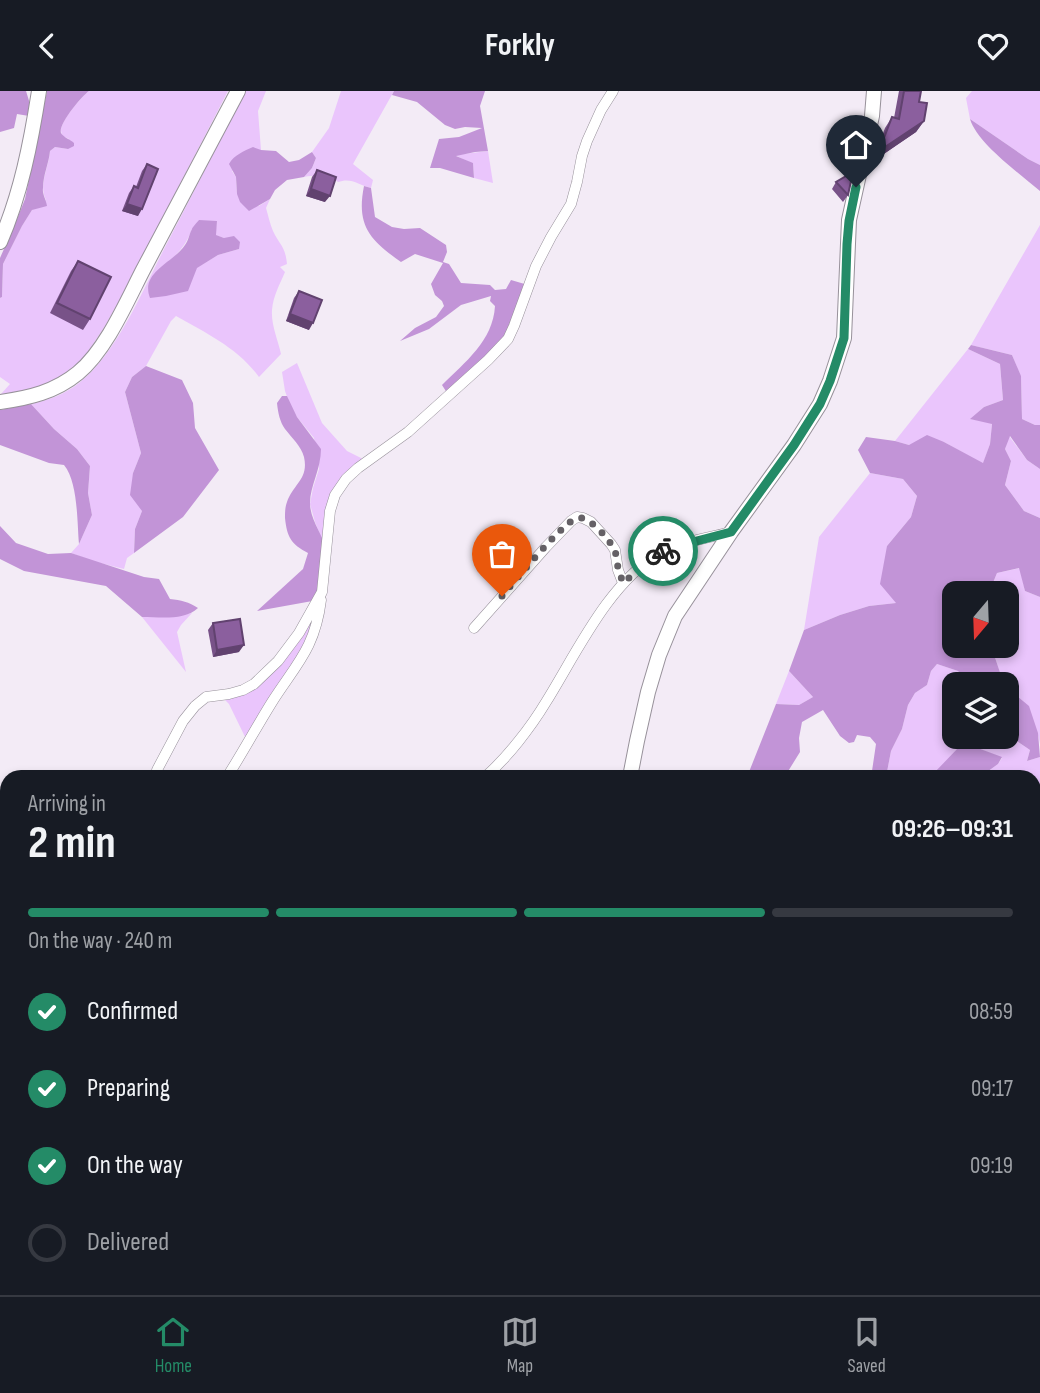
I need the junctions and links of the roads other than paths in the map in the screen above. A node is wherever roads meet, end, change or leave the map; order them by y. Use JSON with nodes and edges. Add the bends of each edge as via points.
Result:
{"nodes":[{"id":1,"x":39,"y":91,"type":"edge"},
{"id":2,"x":238,"y":91,"type":"edge"},
{"id":3,"x":614,"y":91,"type":"edge"},
{"id":4,"x":874,"y":91,"type":"edge"},
{"id":5,"x":0,"y":242,"type":"edge"},
{"id":6,"x":0,"y":401,"type":"edge"},
{"id":7,"x":731,"y":532,"type":"junction"},
{"id":8,"x":624,"y":583,"type":"junction"},
{"id":9,"x":322,"y":592,"type":"junction"},
{"id":10,"x":474,"y":628,"type":"dead end"},
{"id":11,"x":158,"y":770,"type":"edge"},
{"id":12,"x":232,"y":770,"type":"edge"},
{"id":13,"x":492,"y":770,"type":"edge"},
{"id":14,"x":632,"y":770,"type":"edge"}],
"edges":[{"from":1,"to":5,"type":"main road","via":[[21,182]]},
{"from":2,"to":6,"type":"main road","via":[[93,357],[54,389]]},
{"from":3,"to":9,"type":"street","via":[[587,141],[571,204],[539,260],[508,339],[449,396],[338,489],[330,511]]},
{"from":4,"to":7,"type":"main road","via":[[849,221],[844,338],[820,404]]},
{"from":7,"to":8,"type":"street","via":[[666,550]]},
{"from":7,"to":14,"type":"main road","via":[[675,616],[659,655]]},
{"from":8,"to":10,"type":"street","via":[[611,544],[591,522],[577,517]]},
{"from":8,"to":13,"type":"street","via":[[541,711]]},
{"from":9,"to":11,"type":"street","via":[[293,642],[261,678],[229,694],[206,697],[195,706]]},
{"from":9,"to":12,"type":"street","via":[[311,644]]}]}
